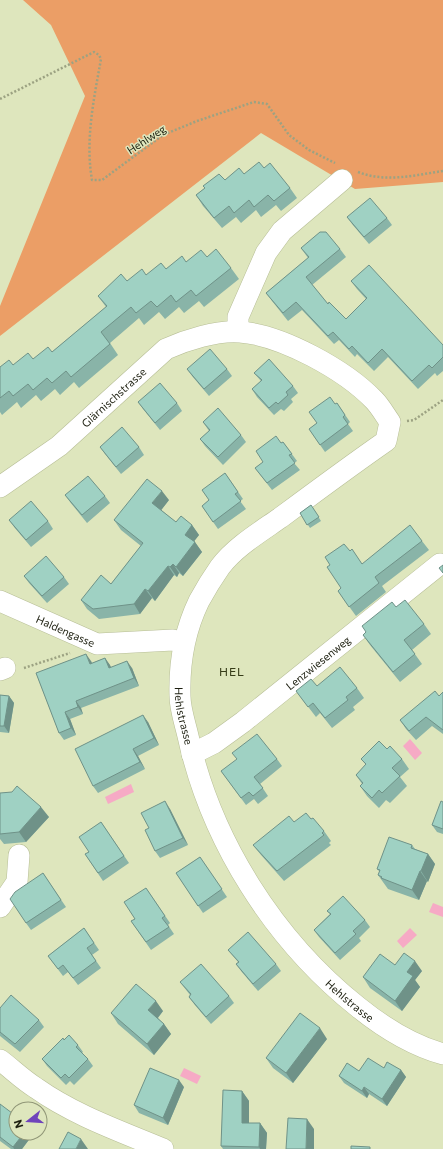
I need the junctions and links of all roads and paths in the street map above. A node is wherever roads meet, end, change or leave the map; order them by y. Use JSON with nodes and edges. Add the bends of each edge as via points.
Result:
{"nodes":[{"id":1,"x":0,"y":99,"type":"edge"},
{"id":2,"x":344,"y":171,"type":"junction"},
{"id":3,"x":443,"y":171,"type":"edge"},
{"id":4,"x":238,"y":331,"type":"junction"},
{"id":5,"x":443,"y":400,"type":"edge"},
{"id":6,"x":390,"y":422,"type":"junction"},
{"id":7,"x":0,"y":487,"type":"edge"},
{"id":8,"x":440,"y":564,"type":"dead end"},
{"id":9,"x":0,"y":601,"type":"edge"},
{"id":10,"x":183,"y":643,"type":"junction"},
{"id":11,"x":97,"y":644,"type":"junction"},
{"id":12,"x":2,"y":669,"type":"edge"},
{"id":13,"x":192,"y":754,"type":"junction"},
{"id":14,"x":19,"y":855,"type":"dead end"},
{"id":15,"x":0,"y":907,"type":"edge"},
{"id":16,"x":443,"y":1054,"type":"edge"},
{"id":17,"x":0,"y":1060,"type":"edge"},
{"id":18,"x":151,"y":1147,"type":"edge"}],
"edges":[{"from":1,"to":2,"type":"path","name":"Hehlweg","via":[[94,52],[100,55],[101,59],[92,110],[92,180],[102,180],[163,135],[254,102],[267,104],[289,135]]},
{"from":2,"to":3,"type":"path","name":"Hehlweg","via":[[387,178]]},
{"from":2,"to":4,"type":"street","via":[[282,231],[266,253],[238,317]]},
{"from":4,"to":6,"type":"street","name":"Glärnischstrasse","via":[[284,344],[323,362],[374,400]]},
{"from":4,"to":7,"type":"street","name":"Glärnischstrasse","via":[[184,341],[166,349],[58,446]]},
{"from":5,"to":6,"type":"path","via":[[414,420]]},
{"from":6,"to":10,"type":"street","name":"Hehlstrasse","via":[[386,441],[246,543],[221,566],[199,602]]},
{"from":8,"to":13,"type":"street","name":"Lenzwiesenweg","via":[[243,722],[214,743]]},
{"from":9,"to":11,"type":"street","name":"Haldengasse"},
{"from":10,"to":11,"type":"street","name":"Haldengasse","via":[[173,640]]},
{"from":10,"to":13,"type":"street","name":"Hehlstrasse","via":[[180,698]]},
{"from":11,"to":12,"type":"path","via":[[11,672]]},
{"from":13,"to":16,"type":"street","name":"Hehlstrasse","via":[[204,792],[222,834],[247,881],[280,929],[336,990],[382,1026],[413,1044]]},
{"from":14,"to":15,"type":"street","via":[[16,882]]},
{"from":17,"to":18,"type":"street","via":[[36,1089]]}]}
